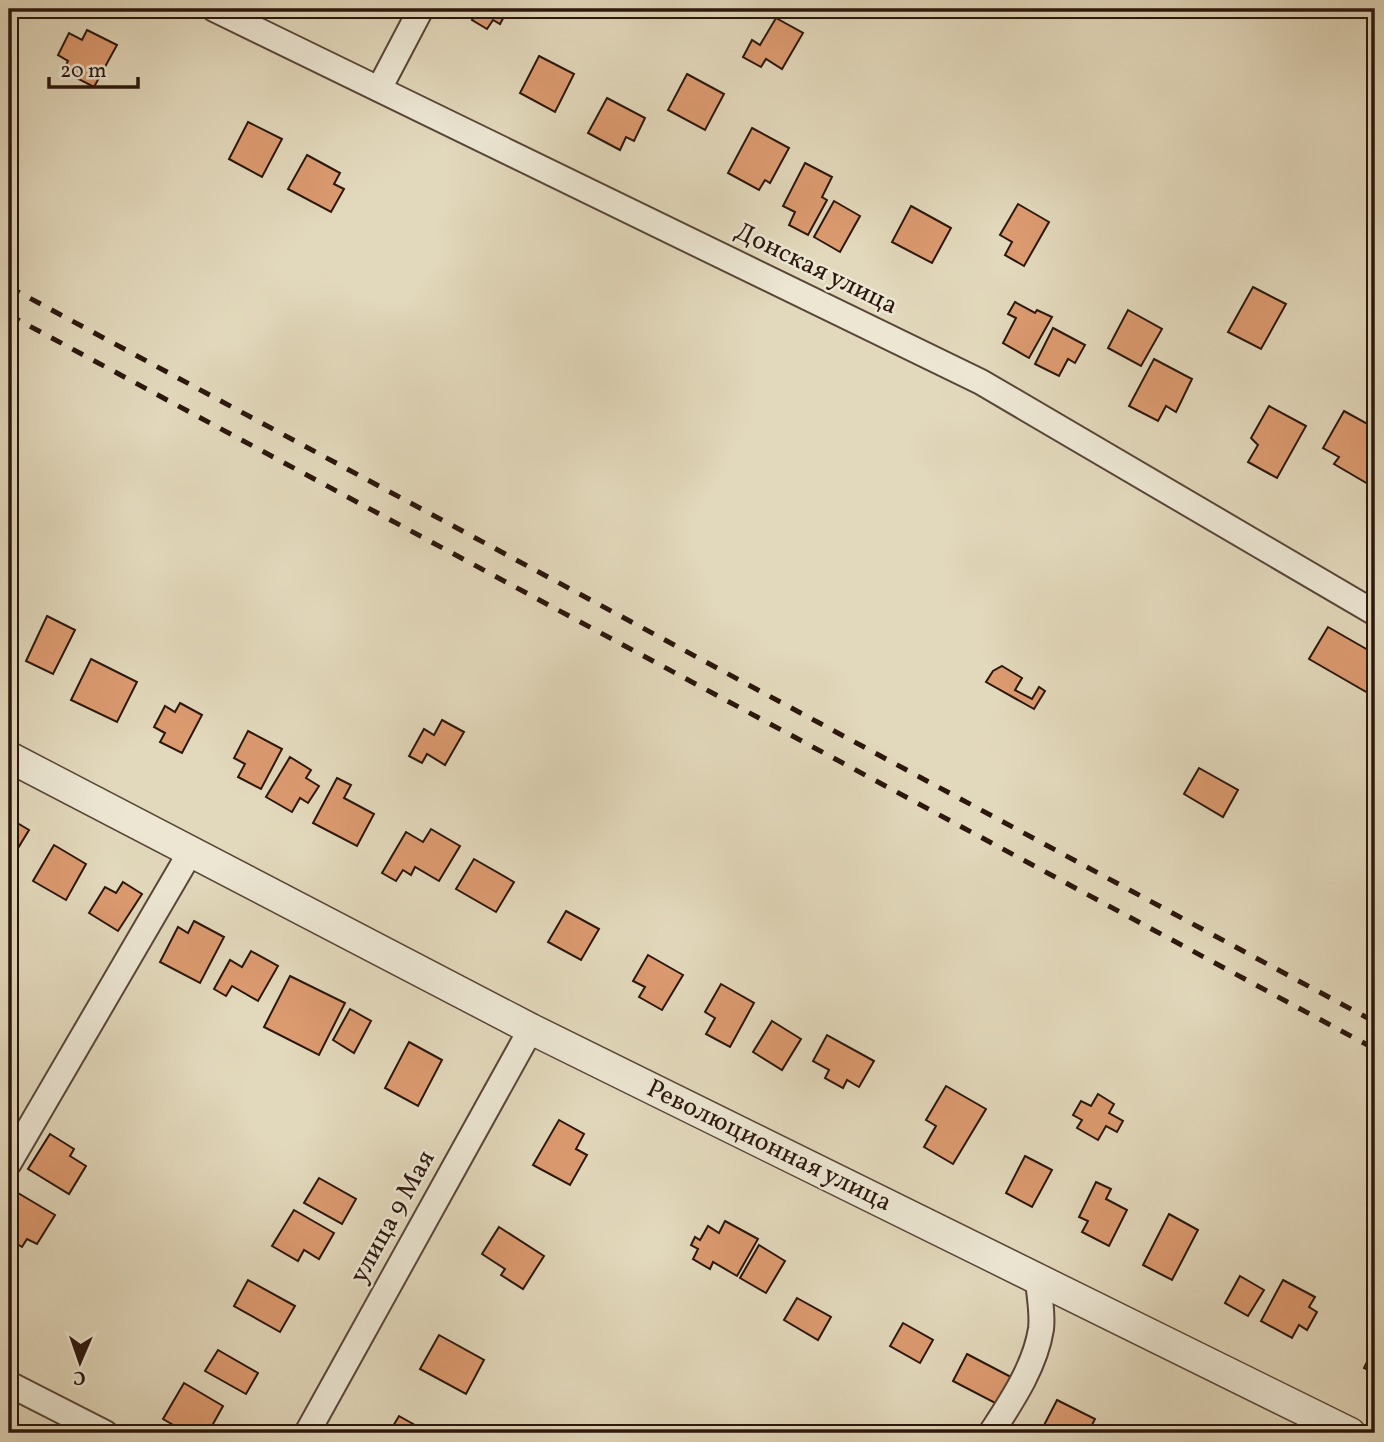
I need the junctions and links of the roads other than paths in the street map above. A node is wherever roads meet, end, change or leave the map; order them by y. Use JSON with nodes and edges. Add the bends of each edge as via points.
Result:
{"nodes":[{"id":1,"x":214,"y":9,"type":"edge"},
{"id":2,"x":421,"y":9,"type":"edge"},
{"id":3,"x":379,"y":89,"type":"junction"},
{"id":4,"x":1375,"y":613,"type":"edge"},
{"id":5,"x":9,"y":757,"type":"edge"},
{"id":6,"x":191,"y":851,"type":"junction"},
{"id":7,"x":531,"y":1029,"type":"junction"},
{"id":8,"x":9,"y":1163,"type":"edge"},
{"id":9,"x":1038,"y":1279,"type":"junction"},
{"id":10,"x":9,"y":1384,"type":"edge"},
{"id":11,"x":105,"y":1433,"type":"edge"},
{"id":12,"x":307,"y":1433,"type":"edge"},
{"id":13,"x":991,"y":1433,"type":"edge"},
{"id":14,"x":1350,"y":1433,"type":"edge"}],
"edges":[{"from":1,"to":3,"type":"street","name":"Донская улица"},
{"from":2,"to":3,"type":"street"},
{"from":3,"to":4,"type":"street","name":"Донская улица","via":[[981,382]]},
{"from":5,"to":6,"type":"street","name":"Революционная улица"},
{"from":6,"to":7,"type":"street","name":"Революционная улица"},
{"from":6,"to":8,"type":"street"},
{"from":7,"to":9,"type":"street","name":"Революционная улица"},
{"from":7,"to":12,"type":"street","name":"улица 9 Мая"},
{"from":9,"to":13,"type":"street","via":[[1041,1328],[1034,1356]]},
{"from":9,"to":14,"type":"street","name":"Революционная улица"},
{"from":10,"to":11,"type":"street"}]}
